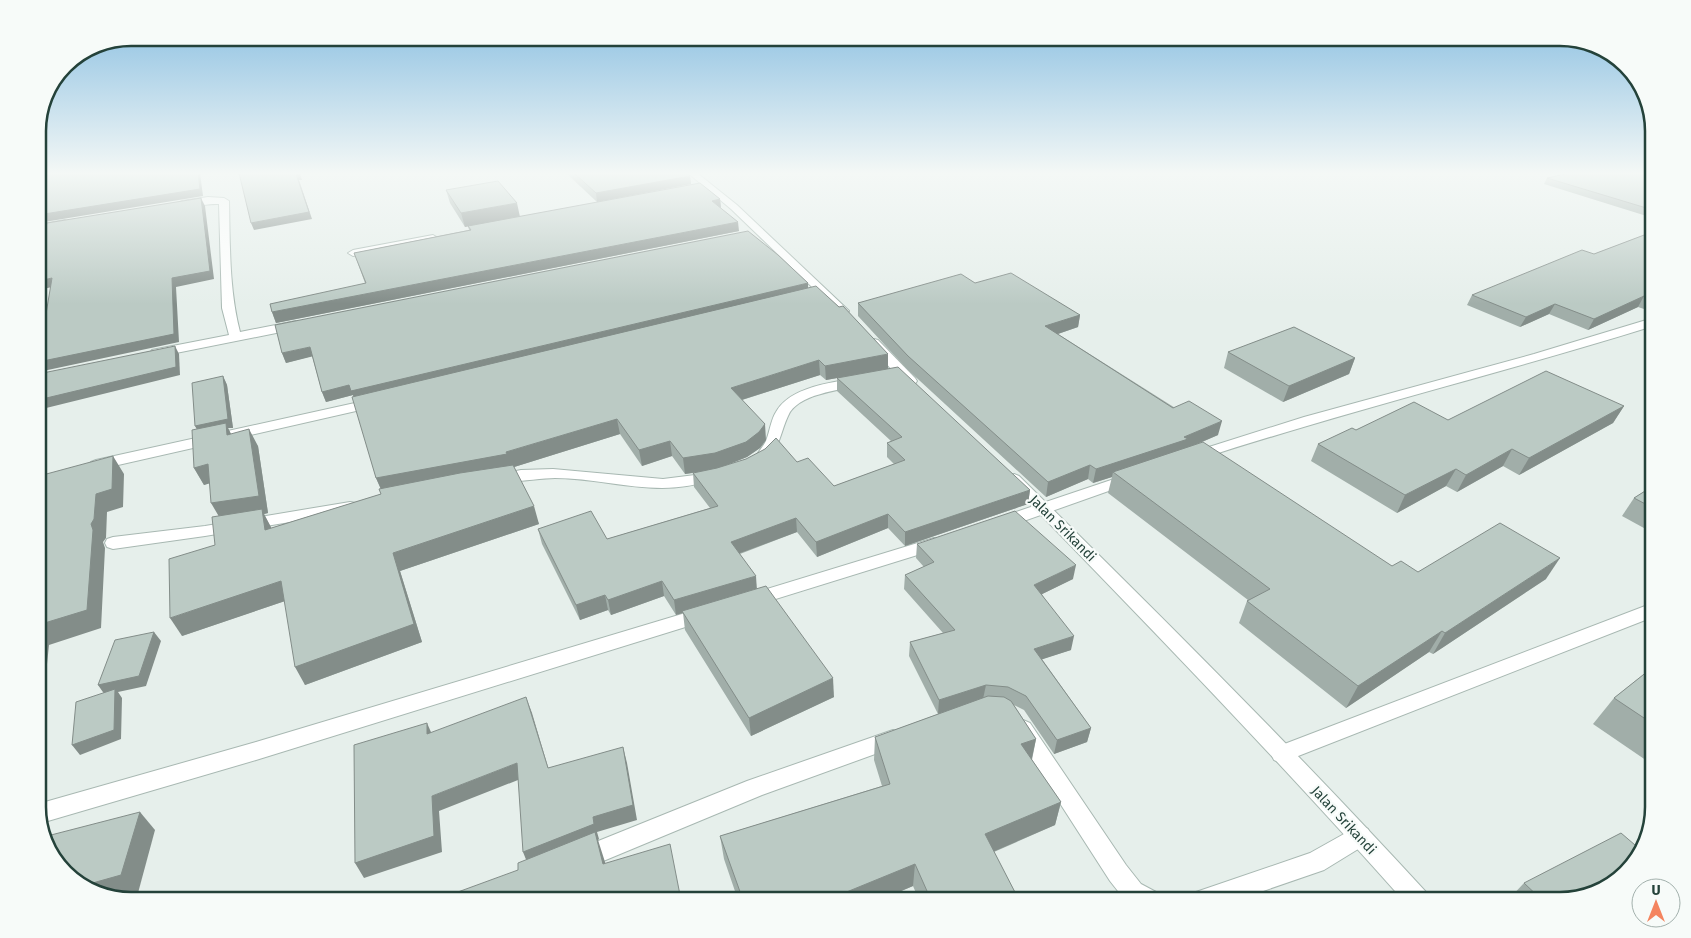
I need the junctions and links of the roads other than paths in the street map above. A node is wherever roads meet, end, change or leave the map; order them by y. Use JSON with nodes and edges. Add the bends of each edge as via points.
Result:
{"nodes":[{"id":1,"x":224,"y":217,"type":"edge"},
{"id":2,"x":737,"y":217,"type":"edge"},
{"id":3,"x":73,"y":222,"type":"edge"},
{"id":4,"x":46,"y":226,"type":"edge"},
{"id":5,"x":448,"y":235,"type":"edge"},
{"id":6,"x":353,"y":253,"type":"edge"},
{"id":7,"x":824,"y":293,"type":"junction"},
{"id":8,"x":806,"y":297,"type":"edge"},
{"id":9,"x":311,"y":323,"type":"edge"},
{"id":10,"x":1645,"y":324,"type":"edge"},
{"id":11,"x":235,"y":336,"type":"junction"},
{"id":12,"x":141,"y":356,"type":"edge"},
{"id":13,"x":901,"y":372,"type":"junction"},
{"id":14,"x":884,"y":376,"type":"edge"},
{"id":15,"x":866,"y":379,"type":"edge"},
{"id":16,"x":922,"y":392,"type":"edge"},
{"id":17,"x":385,"y":400,"type":"edge"},
{"id":18,"x":753,"y":462,"type":"edge"},
{"id":19,"x":1180,"y":462,"type":"edge"},
{"id":20,"x":85,"y":467,"type":"edge"},
{"id":21,"x":1004,"y":470,"type":"edge"},
{"id":22,"x":730,"y":471,"type":"edge"},
{"id":23,"x":1144,"y":474,"type":"edge"},
{"id":24,"x":489,"y":481,"type":"edge"},
{"id":25,"x":364,"y":504,"type":"edge"},
{"id":26,"x":1045,"y":508,"type":"junction"},
{"id":27,"x":983,"y":529,"type":"edge"},
{"id":28,"x":947,"y":540,"type":"edge"},
{"id":29,"x":113,"y":543,"type":"dead end"},
{"id":30,"x":1645,"y":613,"type":"edge"},
{"id":31,"x":1010,"y":714,"type":"edge"},
{"id":32,"x":916,"y":731,"type":"edge"},
{"id":33,"x":1281,"y":754,"type":"junction"},
{"id":34,"x":46,"y":812,"type":"edge"},
{"id":35,"x":1360,"y":836,"type":"junction"},
{"id":36,"x":568,"y":865,"type":"edge"},
{"id":37,"x":1133,"y":892,"type":"edge"},
{"id":38,"x":1228,"y":892,"type":"edge"},
{"id":39,"x":1411,"y":892,"type":"edge"}],
"edges":[{"from":1,"to":11,"type":"street","via":[[224,268]]},
{"from":2,"to":7,"type":"street"},
{"from":3,"to":4,"type":"street"},
{"from":5,"to":6,"type":"street"},
{"from":7,"to":8,"type":"street"},
{"from":7,"to":13,"type":"street"},
{"from":9,"to":11,"type":"street"},
{"from":10,"to":19,"type":"street","via":[[1276,429]]},
{"from":11,"to":12,"type":"street"},
{"from":13,"to":14,"type":"street"},
{"from":13,"to":16,"type":"street"},
{"from":15,"to":18,"type":"street","via":[[825,389],[787,405],[782,412],[776,438],[761,458]]},
{"from":17,"to":20,"type":"street"},
{"from":21,"to":26,"type":"street","name":"Jalan Srikandi"},
{"from":22,"to":24,"type":"street","via":[[666,484],[638,484],[559,474]]},
{"from":23,"to":26,"type":"street"},
{"from":25,"to":29,"type":"street"},
{"from":26,"to":27,"type":"street"},
{"from":26,"to":33,"type":"street","name":"Jalan Srikandi"},
{"from":28,"to":34,"type":"street"},
{"from":30,"to":33,"type":"street"},
{"from":31,"to":37,"type":"street"},
{"from":32,"to":36,"type":"street","via":[[755,788]]},
{"from":33,"to":35,"type":"street","name":"Jalan Srikandi"},
{"from":35,"to":38,"type":"street","via":[[1316,862]]},
{"from":35,"to":39,"type":"street","name":"Jalan Srikandi"}]}
